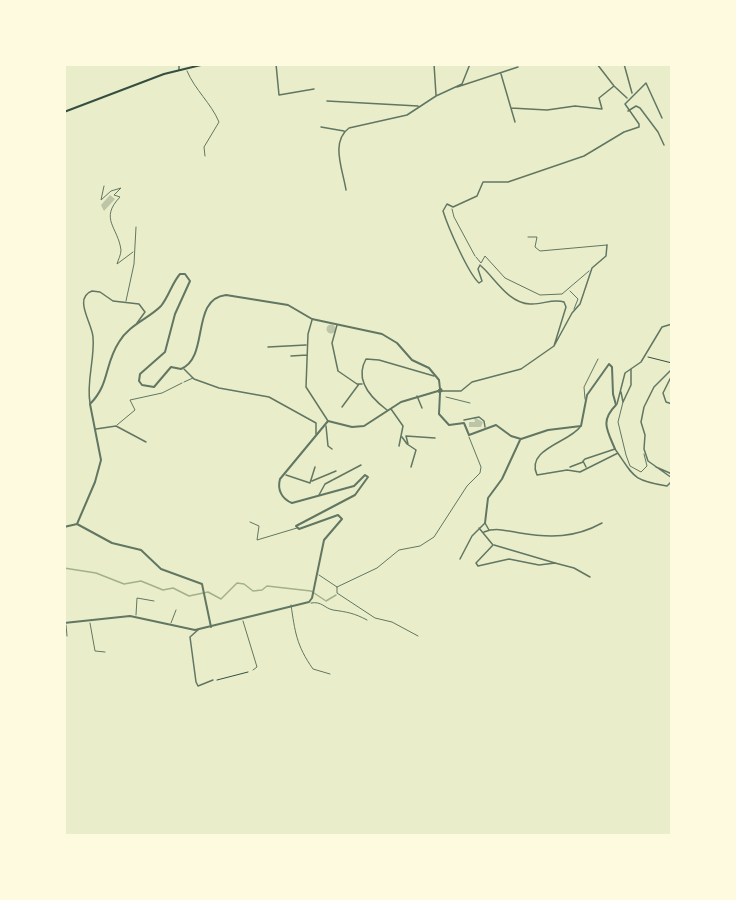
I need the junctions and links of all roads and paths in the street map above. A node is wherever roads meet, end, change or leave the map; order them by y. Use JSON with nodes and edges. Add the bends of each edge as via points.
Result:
{"nodes":[{"id":1,"x":179,"y":64,"type":"edge"},
{"id":2,"x":187,"y":64,"type":"edge"},
{"id":3,"x":205,"y":64,"type":"edge"},
{"id":4,"x":276,"y":64,"type":"edge"},
{"id":5,"x":434,"y":64,"type":"edge"},
{"id":6,"x":471,"y":64,"type":"edge"},
{"id":7,"x":597,"y":64,"type":"edge"},
{"id":8,"x":624,"y":64,"type":"edge"},
{"id":9,"x":518,"y":67,"type":"dead end"},
{"id":10,"x":187,"y":69,"type":"junction"},
{"id":11,"x":179,"y":71,"type":"junction"},
{"id":12,"x":501,"y":73,"type":"junction"},
{"id":13,"x":614,"y":86,"type":"junction"},
{"id":14,"x":456,"y":87,"type":"junction"},
{"id":15,"x":314,"y":89,"type":"dead end"},
{"id":16,"x":632,"y":94,"type":"junction"},
{"id":17,"x":436,"y":96,"type":"junction"},
{"id":18,"x":628,"y":98,"type":"junction"},
{"id":19,"x":327,"y":101,"type":"dead end"},
{"id":20,"x":419,"y":106,"type":"junction"},
{"id":21,"x":511,"y":108,"type":"junction"},
{"id":22,"x":628,"y":111,"type":"junction"},
{"id":23,"x":64,"y":112,"type":"edge"},
{"id":24,"x":662,"y":118,"type":"dead end"},
{"id":25,"x":515,"y":122,"type":"dead end"},
{"id":26,"x":321,"y":127,"type":"dead end"},
{"id":27,"x":345,"y":131,"type":"junction"},
{"id":28,"x":664,"y":145,"type":"dead end"},
{"id":29,"x":205,"y":156,"type":"dead end"},
{"id":30,"x":104,"y":186,"type":"dead end"},
{"id":31,"x":346,"y":190,"type":"dead end"},
{"id":32,"x":453,"y":207,"type":"junction"},
{"id":33,"x":136,"y":227,"type":"dead end"},
{"id":34,"x":528,"y":237,"type":"dead end"},
{"id":35,"x":607,"y":245,"type":"joint"},
{"id":36,"x":133,"y":252,"type":"junction"},
{"id":37,"x":476,"y":258,"type":"junction"},
{"id":38,"x":480,"y":265,"type":"junction"},
{"id":39,"x":591,"y":271,"type":"junction"},
{"id":40,"x":568,"y":291,"type":"junction"},
{"id":41,"x":127,"y":305,"type":"junction"},
{"id":42,"x":574,"y":310,"type":"junction"},
{"id":43,"x":312,"y":319,"type":"junction"},
{"id":44,"x":137,"y":323,"type":"junction"},
{"id":45,"x":672,"y":324,"type":"edge"},
{"id":46,"x":337,"y":325,"type":"junction"},
{"id":47,"x":308,"y":345,"type":"junction"},
{"id":48,"x":554,"y":346,"type":"junction"},
{"id":49,"x":268,"y":347,"type":"dead end"},
{"id":50,"x":307,"y":355,"type":"junction"},
{"id":51,"x":291,"y":356,"type":"dead end"},
{"id":52,"x":644,"y":357,"type":"junction"},
{"id":53,"x":598,"y":359,"type":"dead end"},
{"id":54,"x":672,"y":363,"type":"edge"},
{"id":55,"x":631,"y":368,"type":"junction"},
{"id":56,"x":184,"y":369,"type":"junction"},
{"id":57,"x":672,"y":369,"type":"edge"},
{"id":58,"x":672,"y":375,"type":"edge"},
{"id":59,"x":435,"y":376,"type":"junction"},
{"id":60,"x":193,"y":378,"type":"junction"},
{"id":61,"x":359,"y":384,"type":"junction"},
{"id":62,"x":363,"y":384,"type":"junction"},
{"id":63,"x":440,"y":391,"type":"junction"},
{"id":64,"x":620,"y":391,"type":"junction"},
{"id":65,"x":417,"y":396,"type":"junction"},
{"id":66,"x":446,"y":397,"type":"dead end"},
{"id":67,"x":585,"y":398,"type":"junction"},
{"id":68,"x":623,"y":402,"type":"junction"},
{"id":69,"x":470,"y":403,"type":"dead end"},
{"id":70,"x":90,"y":404,"type":"junction"},
{"id":71,"x":672,"y":404,"type":"edge"},
{"id":72,"x":616,"y":405,"type":"junction"},
{"id":73,"x":342,"y":407,"type":"dead end"},
{"id":74,"x":422,"y":408,"type":"dead end"},
{"id":75,"x":388,"y":409,"type":"junction"},
{"id":76,"x":327,"y":422,"type":"junction"},
{"id":77,"x":464,"y":422,"type":"junction"},
{"id":78,"x":116,"y":426,"type":"junction"},
{"id":79,"x":581,"y":426,"type":"junction"},
{"id":80,"x":485,"y":427,"type":"junction"},
{"id":81,"x":96,"y":429,"type":"junction"},
{"id":82,"x":317,"y":435,"type":"junction"},
{"id":83,"x":469,"y":435,"type":"junction"},
{"id":84,"x":401,"y":437,"type":"junction"},
{"id":85,"x":435,"y":438,"type":"dead end"},
{"id":86,"x":521,"y":439,"type":"junction"},
{"id":87,"x":146,"y":442,"type":"dead end"},
{"id":88,"x":408,"y":445,"type":"junction"},
{"id":89,"x":399,"y":446,"type":"dead end"},
{"id":90,"x":332,"y":449,"type":"dead end"},
{"id":91,"x":615,"y":449,"type":"junction"},
{"id":92,"x":645,"y":453,"type":"junction"},
{"id":93,"x":619,"y":454,"type":"junction"},
{"id":94,"x":626,"y":455,"type":"junction"},
{"id":95,"x":583,"y":461,"type":"junction"},
{"id":96,"x":361,"y":465,"type":"dead end"},
{"id":97,"x":315,"y":467,"type":"dead end"},
{"id":98,"x":411,"y":467,"type":"dead end"},
{"id":99,"x":570,"y":467,"type":"dead end"},
{"id":100,"x":655,"y":467,"type":"junction"},
{"id":101,"x":587,"y":468,"type":"junction"},
{"id":102,"x":671,"y":468,"type":"edge"},
{"id":103,"x":664,"y":470,"type":"junction"},
{"id":104,"x":336,"y":471,"type":"dead end"},
{"id":105,"x":285,"y":474,"type":"junction"},
{"id":106,"x":672,"y":474,"type":"edge"},
{"id":107,"x":322,"y":477,"type":"junction"},
{"id":108,"x":672,"y":479,"type":"edge"},
{"id":109,"x":312,"y":481,"type":"junction"},
{"id":110,"x":325,"y":485,"type":"junction"},
{"id":111,"x":319,"y":496,"type":"junction"},
{"id":112,"x":250,"y":522,"type":"dead end"},
{"id":113,"x":485,"y":523,"type":"junction"},
{"id":114,"x":602,"y":523,"type":"dead end"},
{"id":115,"x":77,"y":524,"type":"junction"},
{"id":116,"x":66,"y":525,"type":"edge"},
{"id":117,"x":297,"y":528,"type":"junction"},
{"id":118,"x":479,"y":528,"type":"junction"},
{"id":119,"x":489,"y":530,"type":"junction"},
{"id":120,"x":484,"y":532,"type":"junction"},
{"id":121,"x":493,"y":545,"type":"junction"},
{"id":122,"x":460,"y":559,"type":"dead end"},
{"id":123,"x":555,"y":563,"type":"junction"},
{"id":124,"x":318,"y":574,"type":"junction"},
{"id":125,"x":590,"y":577,"type":"dead end"},
{"id":126,"x":337,"y":587,"type":"junction"},
{"id":127,"x":154,"y":601,"type":"dead end"},
{"id":128,"x":309,"y":602,"type":"junction"},
{"id":129,"x":291,"y":605,"type":"junction"},
{"id":130,"x":176,"y":610,"type":"dead end"},
{"id":131,"x":136,"y":617,"type":"junction"},
{"id":132,"x":243,"y":619,"type":"junction"},
{"id":133,"x":367,"y":620,"type":"dead end"},
{"id":134,"x":90,"y":621,"type":"junction"},
{"id":135,"x":65,"y":623,"type":"edge"},
{"id":136,"x":171,"y":625,"type":"junction"},
{"id":137,"x":211,"y":627,"type":"junction"},
{"id":138,"x":199,"y":630,"type":"junction"},
{"id":139,"x":67,"y":636,"type":"dead end"},
{"id":140,"x":418,"y":636,"type":"dead end"},
{"id":141,"x":105,"y":652,"type":"dead end"},
{"id":142,"x":253,"y":670,"type":"joint"},
{"id":143,"x":330,"y":674,"type":"dead end"},
{"id":144,"x":213,"y":680,"type":"joint"}],
"edges":[{"from":1,"to":11,"type":"street"},
{"from":2,"to":10,"type":"street"},
{"from":3,"to":10,"type":"main road"},
{"from":4,"to":15,"type":"street","via":[[279,95]]},
{"from":5,"to":17,"type":"street"},
{"from":6,"to":14,"type":"street","via":[[462,84]]},
{"from":7,"to":13,"type":"street"},
{"from":8,"to":16,"type":"street"},
{"from":9,"to":12,"type":"street"},
{"from":10,"to":11,"type":"main road"},
{"from":10,"to":29,"type":"lane","via":[[219,122],[204,147]]},
{"from":11,"to":23,"type":"main road"},
{"from":12,"to":14,"type":"street"},
{"from":12,"to":21,"type":"street"},
{"from":13,"to":18,"type":"street"},
{"from":13,"to":21,"type":"street","via":[[599,98],[602,109]]},
{"from":14,"to":17,"type":"street"},
{"from":16,"to":18,"type":"street"},
{"from":16,"to":24,"type":"street","via":[[646,83]]},
{"from":17,"to":20,"type":"street"},
{"from":18,"to":22,"type":"street"},
{"from":19,"to":20,"type":"street"},
{"from":20,"to":27,"type":"street","via":[[407,115]]},
{"from":21,"to":25,"type":"street"},
{"from":22,"to":28,"type":"street","via":[[640,108]]},
{"from":22,"to":32,"type":"street","via":[[639,127],[584,156],[508,182],[483,182],[477,196]]},
{"from":26,"to":27,"type":"street"},
{"from":27,"to":31,"type":"street","via":[[338,145]]},
{"from":30,"to":36,"type":"lane","via":[[101,200],[121,188],[114,195],[120,196],[112,204],[111,212],[121,252],[117,264]]},
{"from":32,"to":37,"type":"lane","via":[[454,218]]},
{"from":32,"to":38,"type":"street","via":[[449,204],[444,208],[445,218],[479,283]]},
{"from":33,"to":36,"type":"lane"},
{"from":34,"to":35,"type":"lane","via":[[537,237],[535,247],[540,251]]},
{"from":35,"to":39,"type":"street","via":[[604,259]]},
{"from":36,"to":41,"type":"lane"},
{"from":37,"to":38,"type":"lane"},
{"from":37,"to":40,"type":"lane","via":[[481,263],[485,256],[503,276],[540,295]]},
{"from":38,"to":48,"type":"street","via":[[518,300],[531,304],[564,302],[564,316]]},
{"from":39,"to":40,"type":"lane"},
{"from":39,"to":42,"type":"street","via":[[580,304]]},
{"from":40,"to":42,"type":"lane","via":[[578,300]]},
{"from":41,"to":44,"type":"street","via":[[136,303],[145,309]]},
{"from":41,"to":70,"type":"street","via":[[96,292],[88,292],[84,298],[82,305],[93,336]]},
{"from":42,"to":48,"type":"street"},
{"from":43,"to":46,"type":"street"},
{"from":43,"to":47,"type":"street"},
{"from":43,"to":56,"type":"street","via":[[288,305],[219,296],[211,302],[202,321],[196,351]]},
{"from":44,"to":56,"type":"street","via":[[160,306],[178,276],[187,276],[190,281],[175,314],[165,352],[140,374],[139,381],[151,388],[171,367]]},
{"from":44,"to":70,"type":"street","via":[[117,345],[102,392]]},
{"from":45,"to":52,"type":"street","via":[[664,326]]},
{"from":46,"to":59,"type":"street","via":[[382,334]]},
{"from":46,"to":61,"type":"street","via":[[332,343],[338,372]]},
{"from":47,"to":49,"type":"street"},
{"from":47,"to":50,"type":"street"},
{"from":48,"to":63,"type":"street","via":[[521,369],[472,382],[461,391]]},
{"from":50,"to":51,"type":"street"},
{"from":50,"to":76,"type":"street","via":[[307,391]]},
{"from":52,"to":54,"type":"path"},
{"from":52,"to":55,"type":"street"},
{"from":53,"to":67,"type":"lane","via":[[584,387]]},
{"from":55,"to":64,"type":"street"},
{"from":55,"to":68,"type":"street","via":[[631,385]]},
{"from":56,"to":60,"type":"street"},
{"from":57,"to":92,"type":"street","via":[[654,387],[644,406],[641,422]]},
{"from":58,"to":71,"type":"street","via":[[663,393],[666,402]]},
{"from":59,"to":62,"type":"street","via":[[368,358],[364,362]]},
{"from":59,"to":63,"type":"street"},
{"from":60,"to":78,"type":"lane","via":[[162,393],[130,400],[135,410]]},
{"from":60,"to":82,"type":"street","via":[[229,391],[272,399],[316,423]]},
{"from":61,"to":62,"type":"street"},
{"from":61,"to":73,"type":"street"},
{"from":62,"to":75,"type":"street","via":[[371,398]]},
{"from":63,"to":65,"type":"street"},
{"from":63,"to":77,"type":"street","via":[[441,418],[449,425]]},
{"from":64,"to":68,"type":"street"},
{"from":64,"to":72,"type":"street"},
{"from":65,"to":74,"type":"street"},
{"from":65,"to":75,"type":"street"},
{"from":66,"to":69,"type":"lane"},
{"from":67,"to":72,"type":"street","via":[[609,364]]},
{"from":67,"to":79,"type":"street"},
{"from":68,"to":94,"type":"lane","via":[[618,425]]},
{"from":70,"to":81,"type":"street"},
{"from":72,"to":91,"type":"street","via":[[606,420]]},
{"from":75,"to":76,"type":"street","via":[[359,427]]},
{"from":75,"to":84,"type":"street","via":[[403,426]]},
{"from":76,"to":82,"type":"street"},
{"from":76,"to":90,"type":"street","via":[[328,446]]},
{"from":77,"to":80,"type":"street","via":[[478,417]]},
{"from":77,"to":83,"type":"street"},
{"from":78,"to":81,"type":"street"},
{"from":78,"to":87,"type":"street"},
{"from":79,"to":86,"type":"street","via":[[552,429]]},
{"from":79,"to":101,"type":"street","via":[[542,453],[535,473],[580,472]]},
{"from":80,"to":83,"type":"street"},
{"from":80,"to":86,"type":"street","via":[[496,425]]},
{"from":81,"to":115,"type":"street","via":[[101,460],[96,483]]},
{"from":82,"to":105,"type":"street"},
{"from":83,"to":126,"type":"lane","via":[[480,473],[434,537],[420,546],[399,550],[377,568]]},
{"from":84,"to":88,"type":"street"},
{"from":84,"to":89,"type":"street"},
{"from":85,"to":88,"type":"street","via":[[406,436]]},
{"from":86,"to":113,"type":"street","via":[[488,498]]},
{"from":88,"to":98,"type":"street","via":[[416,450]]},
{"from":91,"to":93,"type":"street"},
{"from":91,"to":95,"type":"street"},
{"from":92,"to":94,"type":"lane","via":[[647,464],[641,472],[630,466]]},
{"from":92,"to":100,"type":"street"},
{"from":93,"to":94,"type":"street"},
{"from":93,"to":101,"type":"street"},
{"from":93,"to":108,"type":"street","via":[[627,470],[641,480],[667,486]]},
{"from":95,"to":99,"type":"street"},
{"from":95,"to":101,"type":"street"},
{"from":96,"to":110,"type":"street"},
{"from":97,"to":109,"type":"street"},
{"from":100,"to":103,"type":"street"},
{"from":100,"to":108,"type":"street"},
{"from":102,"to":103,"type":"street"},
{"from":103,"to":106,"type":"street"},
{"from":104,"to":107,"type":"street"},
{"from":105,"to":109,"type":"street"},
{"from":105,"to":111,"type":"street","via":[[278,485],[283,497],[292,503]]},
{"from":107,"to":109,"type":"street"},
{"from":107,"to":110,"type":"street"},
{"from":110,"to":111,"type":"street"},
{"from":111,"to":117,"type":"street","via":[[354,486],[365,475],[368,477],[355,495]]},
{"from":112,"to":117,"type":"lane","via":[[260,526],[257,540]]},
{"from":113,"to":118,"type":"street"},
{"from":113,"to":119,"type":"street"},
{"from":114,"to":119,"type":"street","via":[[566,536]]},
{"from":115,"to":116,"type":"street"},
{"from":115,"to":137,"type":"street","via":[[115,544],[141,550],[161,569],[203,586]]},
{"from":117,"to":124,"type":"street","via":[[341,516],[324,540]]},
{"from":118,"to":120,"type":"street"},
{"from":118,"to":122,"type":"street"},
{"from":119,"to":120,"type":"street"},
{"from":120,"to":121,"type":"street"},
{"from":121,"to":123,"type":"street"},
{"from":121,"to":123,"type":"street","via":[[476,564],[509,559],[539,565]]},
{"from":123,"to":125,"type":"street"},
{"from":124,"to":126,"type":"lane"},
{"from":124,"to":128,"type":"street"},
{"from":126,"to":140,"type":"lane","via":[[337,593],[373,617]]},
{"from":127,"to":131,"type":"lane","via":[[137,598]]},
{"from":128,"to":129,"type":"street"},
{"from":128,"to":133,"type":"lane","via":[[350,611]]},
{"from":129,"to":132,"type":"street"},
{"from":129,"to":143,"type":"lane","via":[[293,631],[304,655],[313,669]]},
{"from":130,"to":136,"type":"lane"},
{"from":131,"to":134,"type":"street"},
{"from":131,"to":136,"type":"street"},
{"from":132,"to":137,"type":"street"},
{"from":132,"to":142,"type":"lane","via":[[257,667]]},
{"from":134,"to":135,"type":"street"},
{"from":134,"to":141,"type":"lane","via":[[95,651]]},
{"from":135,"to":139,"type":"lane"},
{"from":136,"to":138,"type":"street"},
{"from":137,"to":138,"type":"street"},
{"from":138,"to":144,"type":"street","via":[[190,637],[196,682],[198,686]]},
{"from":142,"to":144,"type":"path"}]}
